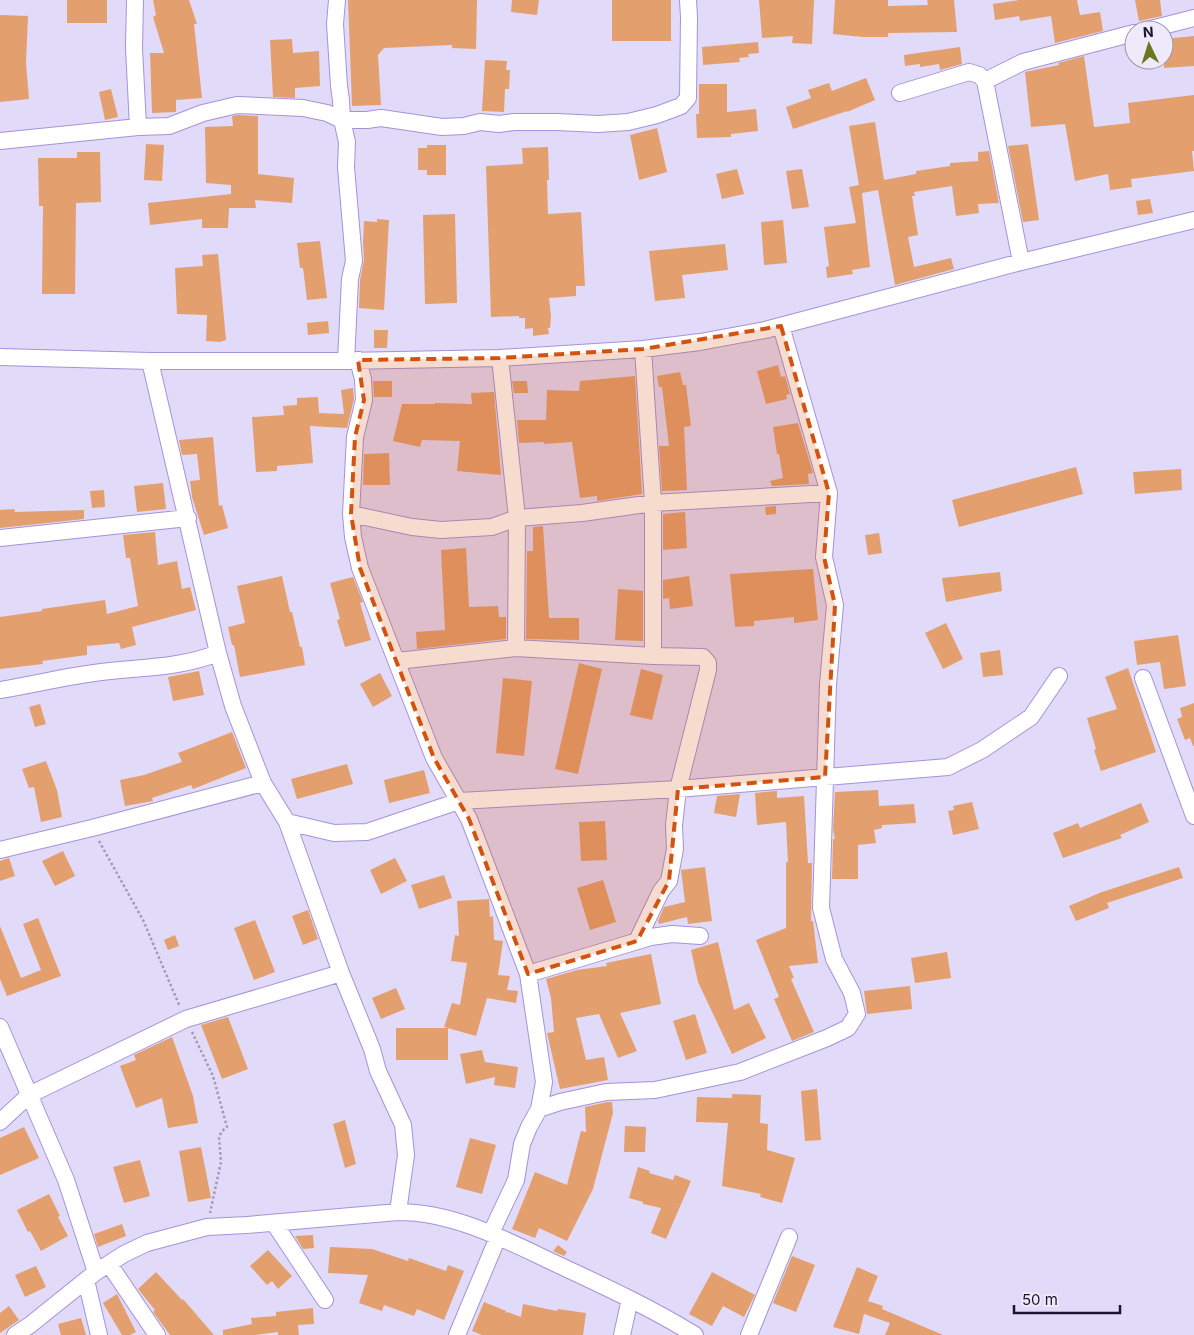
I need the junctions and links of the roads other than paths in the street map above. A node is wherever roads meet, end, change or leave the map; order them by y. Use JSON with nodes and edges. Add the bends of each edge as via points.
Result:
{"nodes":[{"id":1,"x":135,"y":0,"type":"edge"},
{"id":2,"x":337,"y":0,"type":"edge"},
{"id":3,"x":688,"y":0,"type":"edge"},
{"id":4,"x":1194,"y":18,"type":"edge"},
{"id":5,"x":1174,"y":23,"type":"edge"},
{"id":6,"x":1124,"y":36,"type":"edge"},
{"id":7,"x":985,"y":81,"type":"junction"},
{"id":8,"x":900,"y":94,"type":"dead end"},
{"id":9,"x":342,"y":120,"type":"junction"},
{"id":10,"x":138,"y":127,"type":"junction"},
{"id":11,"x":0,"y":141,"type":"edge"},
{"id":12,"x":1194,"y":220,"type":"edge"},
{"id":13,"x":1021,"y":262,"type":"junction"},
{"id":14,"x":781,"y":326,"type":"junction"},
{"id":15,"x":643,"y":349,"type":"junction"},
{"id":16,"x":0,"y":357,"type":"edge"},
{"id":17,"x":500,"y":358,"type":"junction"},
{"id":18,"x":352,"y":360,"type":"junction"},
{"id":19,"x":150,"y":361,"type":"junction"},
{"id":20,"x":829,"y":492,"type":"junction"},
{"id":21,"x":653,"y":503,"type":"junction"},
{"id":22,"x":351,"y":514,"type":"junction"},
{"id":23,"x":188,"y":518,"type":"junction"},
{"id":24,"x":517,"y":518,"type":"junction"},
{"id":25,"x":0,"y":538,"type":"edge"},
{"id":26,"x":516,"y":648,"type":"junction"},
{"id":27,"x":218,"y":653,"type":"junction"},
{"id":28,"x":653,"y":656,"type":"junction"},
{"id":29,"x":397,"y":661,"type":"junction"},
{"id":30,"x":1059,"y":676,"type":"dead end"},
{"id":31,"x":1143,"y":678,"type":"dead end"},
{"id":32,"x":0,"y":690,"type":"edge"},
{"id":33,"x":824,"y":777,"type":"junction"},
{"id":34,"x":263,"y":783,"type":"junction"},
{"id":35,"x":678,"y":789,"type":"junction"},
{"id":36,"x":459,"y":801,"type":"junction"},
{"id":37,"x":1194,"y":816,"type":"edge"},
{"id":38,"x":287,"y":822,"type":"junction"},
{"id":39,"x":0,"y":850,"type":"edge"},
{"id":40,"x":700,"y":936,"type":"dead end"},
{"id":41,"x":637,"y":940,"type":"junction"},
{"id":42,"x":341,"y":973,"type":"junction"},
{"id":43,"x":528,"y":974,"type":"junction"},
{"id":44,"x":0,"y":1027,"type":"edge"},
{"id":45,"x":29,"y":1095,"type":"junction"},
{"id":46,"x":539,"y":1109,"type":"junction"},
{"id":47,"x":0,"y":1122,"type":"edge"},
{"id":48,"x":398,"y":1212,"type":"junction"},
{"id":49,"x":274,"y":1223,"type":"junction"},
{"id":50,"x":495,"y":1235,"type":"junction"},
{"id":51,"x":788,"y":1237,"type":"dead end"},
{"id":52,"x":97,"y":1272,"type":"junction"},
{"id":53,"x":630,"y":1299,"type":"junction"},
{"id":54,"x":325,"y":1300,"type":"dead end"},
{"id":55,"x":15,"y":1335,"type":"edge"},
{"id":56,"x":99,"y":1335,"type":"edge"},
{"id":57,"x":157,"y":1335,"type":"edge"},
{"id":58,"x":457,"y":1335,"type":"edge"},
{"id":59,"x":622,"y":1335,"type":"edge"},
{"id":60,"x":695,"y":1335,"type":"edge"},
{"id":61,"x":749,"y":1335,"type":"edge"}],
"edges":[{"from":1,"to":10,"type":"street"},
{"from":2,"to":9,"type":"street","via":[[335,24]]},
{"from":3,"to":9,"type":"street","via":[[688,98],[681,106],[665,112],[628,122],[598,124],[480,122],[442,127],[380,118]]},
{"from":4,"to":5,"type":"street"},
{"from":6,"to":7,"type":"street","via":[[1023,62]]},
{"from":7,"to":8,"type":"street","via":[[979,74],[969,72]]},
{"from":7,"to":13,"type":"street"},
{"from":9,"to":10,"type":"street","via":[[303,108],[236,105],[169,126]]},
{"from":9,"to":18,"type":"street","via":[[347,142],[354,261],[350,279]]},
{"from":10,"to":11,"type":"street"},
{"from":12,"to":13,"type":"street"},
{"from":13,"to":14,"type":"street"},
{"from":14,"to":15,"type":"street"},
{"from":14,"to":20,"type":"street"},
{"from":15,"to":17,"type":"street"},
{"from":15,"to":21,"type":"street"},
{"from":16,"to":19,"type":"street"},
{"from":17,"to":18,"type":"street"},
{"from":17,"to":24,"type":"street"},
{"from":18,"to":19,"type":"street"},
{"from":18,"to":22,"type":"street","via":[[363,379],[364,400],[355,437]]},
{"from":19,"to":23,"type":"street"},
{"from":20,"to":21,"type":"street"},
{"from":20,"to":33,"type":"street","via":[[824,557],[835,605]]},
{"from":21,"to":24,"type":"street"},
{"from":21,"to":28,"type":"street"},
{"from":22,"to":24,"type":"street","via":[[440,530],[492,527]]},
{"from":22,"to":29,"type":"street","via":[[360,568]]},
{"from":23,"to":25,"type":"street"},
{"from":23,"to":27,"type":"street"},
{"from":24,"to":26,"type":"street"},
{"from":26,"to":28,"type":"street"},
{"from":26,"to":29,"type":"street"},
{"from":27,"to":32,"type":"street","via":[[162,667],[93,673]]},
{"from":27,"to":34,"type":"street","via":[[233,706]]},
{"from":28,"to":35,"type":"street","via":[[703,657],[708,663]]},
{"from":29,"to":36,"type":"street","via":[[434,758]]},
{"from":30,"to":33,"type":"street","via":[[1031,717],[982,750],[948,767]]},
{"from":31,"to":37,"type":"street"},
{"from":33,"to":35,"type":"street"},
{"from":33,"to":46,"type":"street","via":[[821,908],[834,958],[852,993],[857,1014],[848,1028],[740,1072],[655,1090],[606,1092]]},
{"from":34,"to":38,"type":"street"},
{"from":34,"to":39,"type":"street"},
{"from":35,"to":36,"type":"street"},
{"from":35,"to":41,"type":"street","via":[[675,849],[669,881]]},
{"from":36,"to":38,"type":"street","via":[[366,832],[334,833]]},
{"from":36,"to":43,"type":"street","via":[[469,819]]},
{"from":38,"to":42,"type":"street"},
{"from":40,"to":41,"type":"street","via":[[672,934]]},
{"from":41,"to":43,"type":"street"},
{"from":42,"to":45,"type":"street","via":[[186,1019]]},
{"from":42,"to":48,"type":"street","via":[[372,1048],[378,1071],[403,1125],[406,1155]]},
{"from":43,"to":46,"type":"street","via":[[544,1082]]},
{"from":44,"to":45,"type":"street"},
{"from":45,"to":47,"type":"street"},
{"from":45,"to":52,"type":"street","via":[[66,1180]]},
{"from":46,"to":50,"type":"street","via":[[522,1144],[516,1180]]},
{"from":48,"to":49,"type":"street"},
{"from":48,"to":50,"type":"street","via":[[444,1217]]},
{"from":49,"to":52,"type":"street","via":[[207,1227],[147,1243]]},
{"from":49,"to":54,"type":"street"},
{"from":50,"to":53,"type":"street"},
{"from":50,"to":58,"type":"street"},
{"from":51,"to":61,"type":"street"},
{"from":52,"to":55,"type":"street"},
{"from":52,"to":56,"type":"street"},
{"from":52,"to":57,"type":"street"},
{"from":53,"to":59,"type":"street"},
{"from":53,"to":60,"type":"street"}]}
